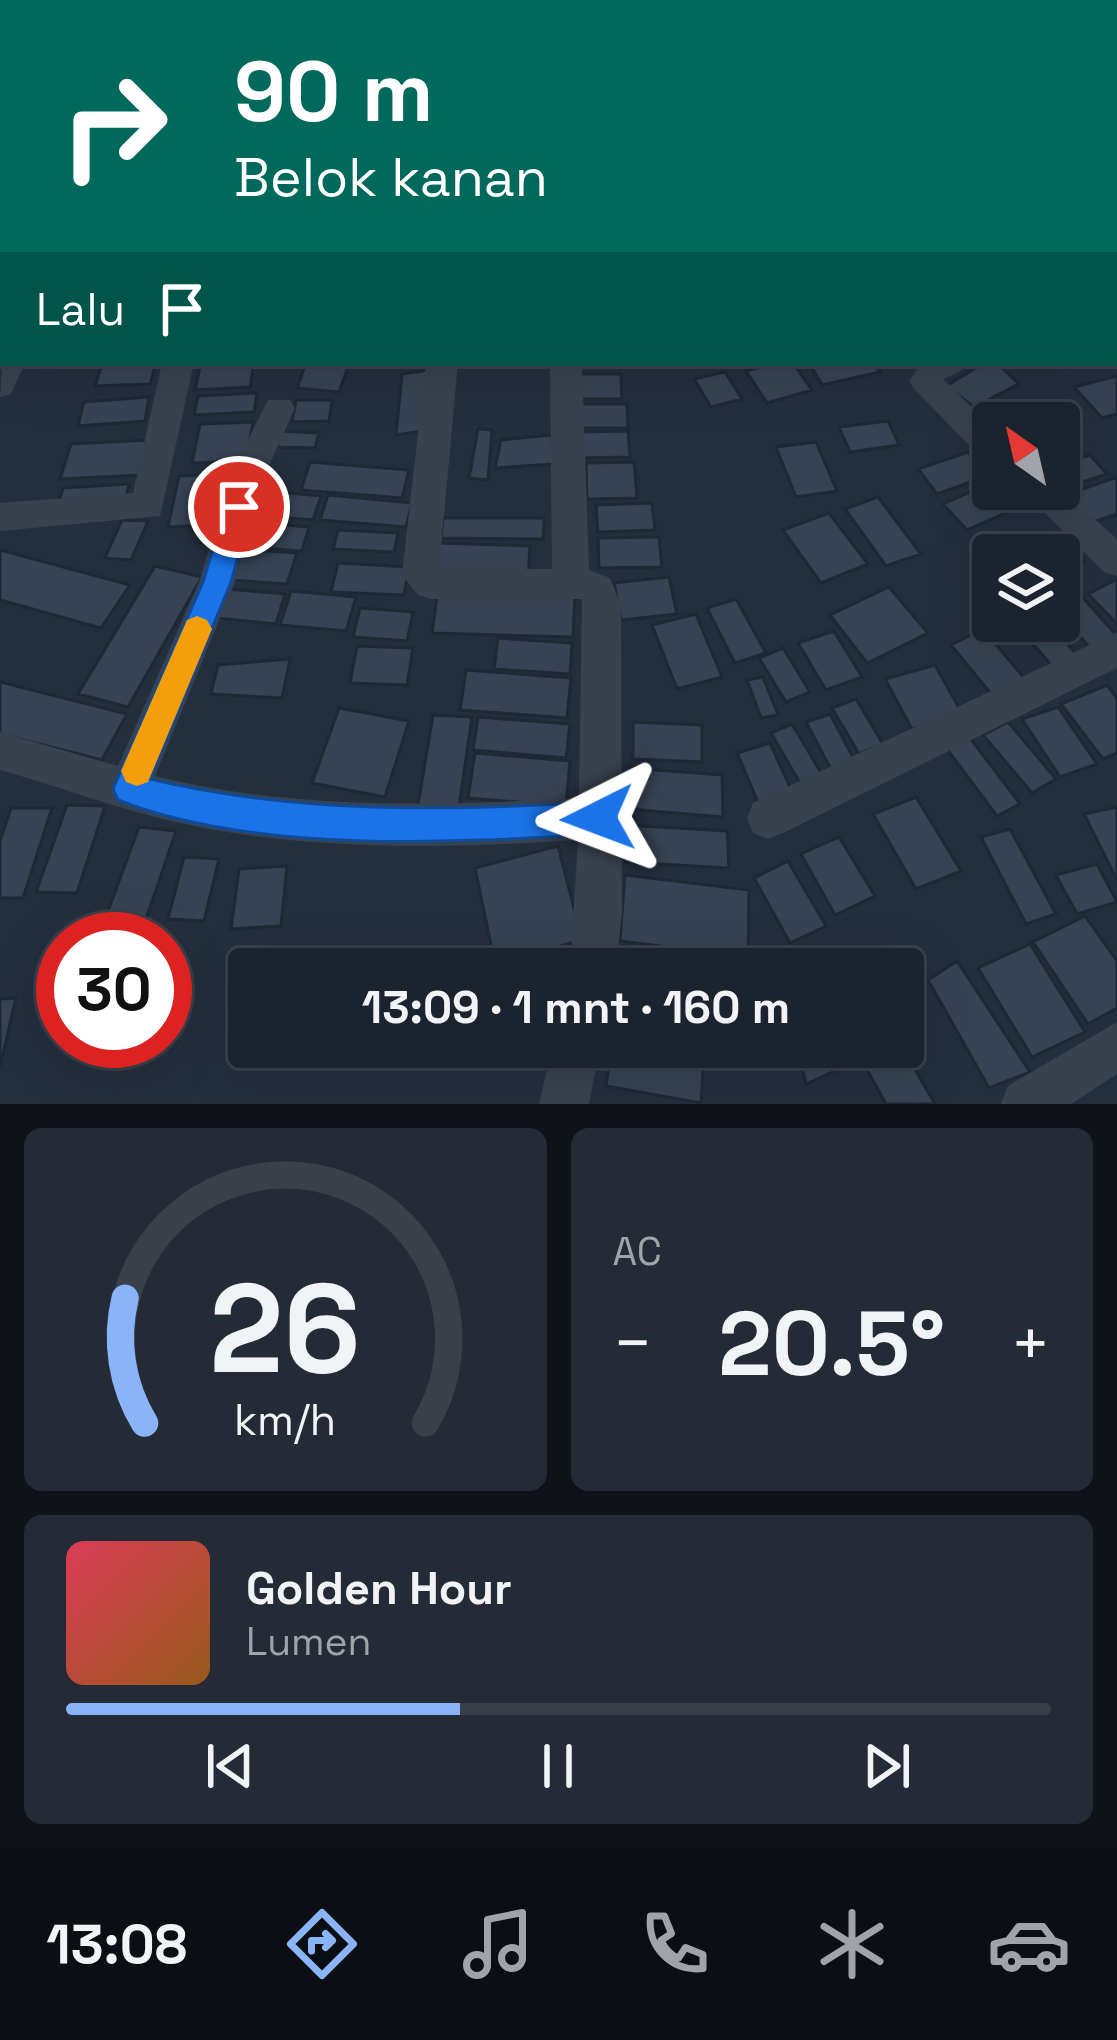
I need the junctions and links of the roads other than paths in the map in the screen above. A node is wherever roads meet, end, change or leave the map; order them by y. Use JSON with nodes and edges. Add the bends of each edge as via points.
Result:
{"nodes":[{"id":1,"x":177,"y":366,"type":"edge"},
{"id":2,"x":442,"y":366,"type":"edge"},
{"id":3,"x":566,"y":366,"type":"edge"},
{"id":4,"x":943,"y":366,"type":"edge"},
{"id":5,"x":279,"y":408,"type":"dead end"},
{"id":6,"x":972,"y":427,"type":"edge"},
{"id":7,"x":1061,"y":510,"type":"edge"},
{"id":8,"x":0,"y":517,"type":"edge"},
{"id":9,"x":1117,"y":561,"type":"edge"},
{"id":10,"x":571,"y":583,"type":"junction"},
{"id":11,"x":1117,"y":649,"type":"edge"},
{"id":12,"x":0,"y":751,"type":"edge"},
{"id":13,"x":129,"y":789,"type":"junction"},
{"id":14,"x":598,"y":818,"type":"junction"},
{"id":15,"x":768,"y":818,"type":"dead end"},
{"id":16,"x":595,"y":948,"type":"edge"},
{"id":17,"x":1117,"y":1046,"type":"edge"},
{"id":18,"x":572,"y":1068,"type":"edge"},
{"id":19,"x":564,"y":1104,"type":"edge"},
{"id":20,"x":1026,"y":1104,"type":"edge"}],
"edges":[{"from":1,"to":8,"type":"street","via":[[148,506]]},
{"from":2,"to":10,"type":"street","via":[[420,575],[430,584]]},
{"from":3,"to":10,"type":"street"},
{"from":4,"to":6,"type":"street","via":[[925,381]]},
{"from":5,"to":13,"type":"street","via":[[250,470],[217,582]]},
{"from":7,"to":9,"type":"street"},
{"from":10,"to":14,"type":"street","via":[[597,589],[602,605]]},
{"from":11,"to":15,"type":"street"},
{"from":12,"to":13,"type":"street"},
{"from":13,"to":14,"type":"street","via":[[210,809],[339,824]]},
{"from":14,"to":16,"type":"street"},
{"from":17,"to":20,"type":"street"},
{"from":18,"to":19,"type":"street"}]}
